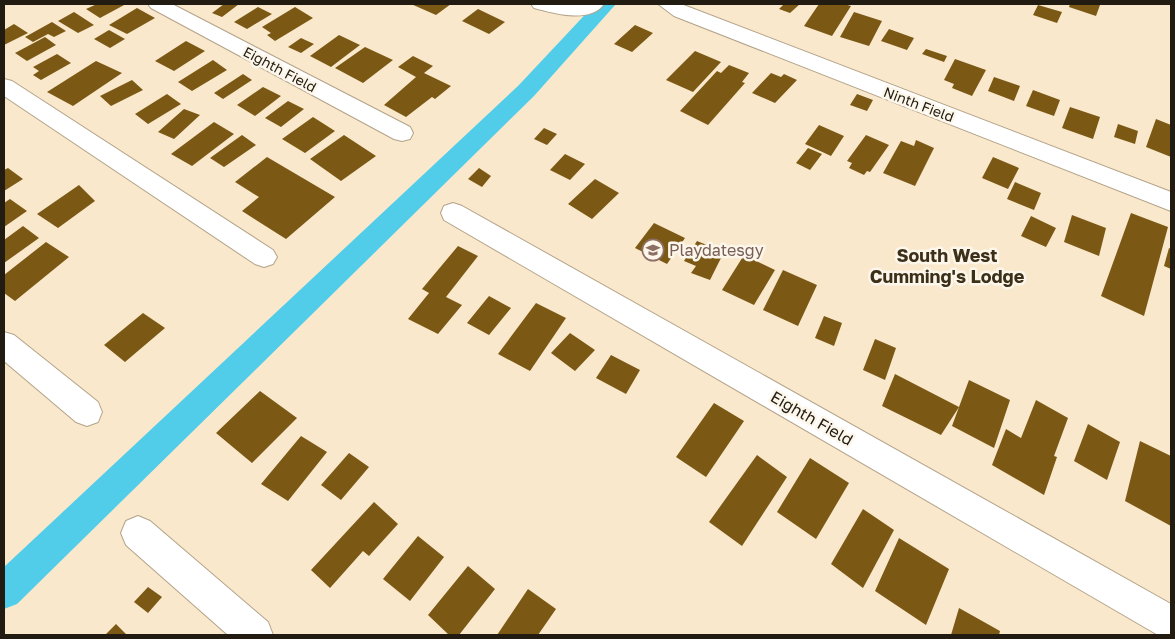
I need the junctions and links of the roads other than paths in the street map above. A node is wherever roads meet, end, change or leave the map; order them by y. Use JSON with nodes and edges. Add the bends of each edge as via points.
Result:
{"nodes":[{"id":1,"x":158,"y":4,"type":"edge"},
{"id":2,"x":541,"y":4,"type":"edge"},
{"id":3,"x":594,"y":4,"type":"edge"},
{"id":4,"x":668,"y":4,"type":"edge"},
{"id":5,"x":4,"y":86,"type":"edge"},
{"id":6,"x":402,"y":133,"type":"dead end"},
{"id":7,"x":1171,"y":202,"type":"edge"},
{"id":8,"x":453,"y":213,"type":"dead end"},
{"id":9,"x":264,"y":258,"type":"dead end"},
{"id":10,"x":4,"y":344,"type":"edge"},
{"id":11,"x":87,"y":412,"type":"dead end"},
{"id":12,"x":138,"y":533,"type":"dead end"},
{"id":13,"x":1171,"y":623,"type":"edge"},
{"id":14,"x":255,"y":635,"type":"edge"}],
"edges":[{"from":1,"to":6,"type":"street","name":"Eighth Field"},
{"from":2,"to":3,"type":"street","via":[[573,11]]},
{"from":4,"to":7,"type":"street","name":"Ninth Field","via":[[681,12]]},
{"from":5,"to":9,"type":"street"},
{"from":8,"to":13,"type":"street","name":"Eighth Field"},
{"from":10,"to":11,"type":"street"},
{"from":12,"to":14,"type":"street"}]}
